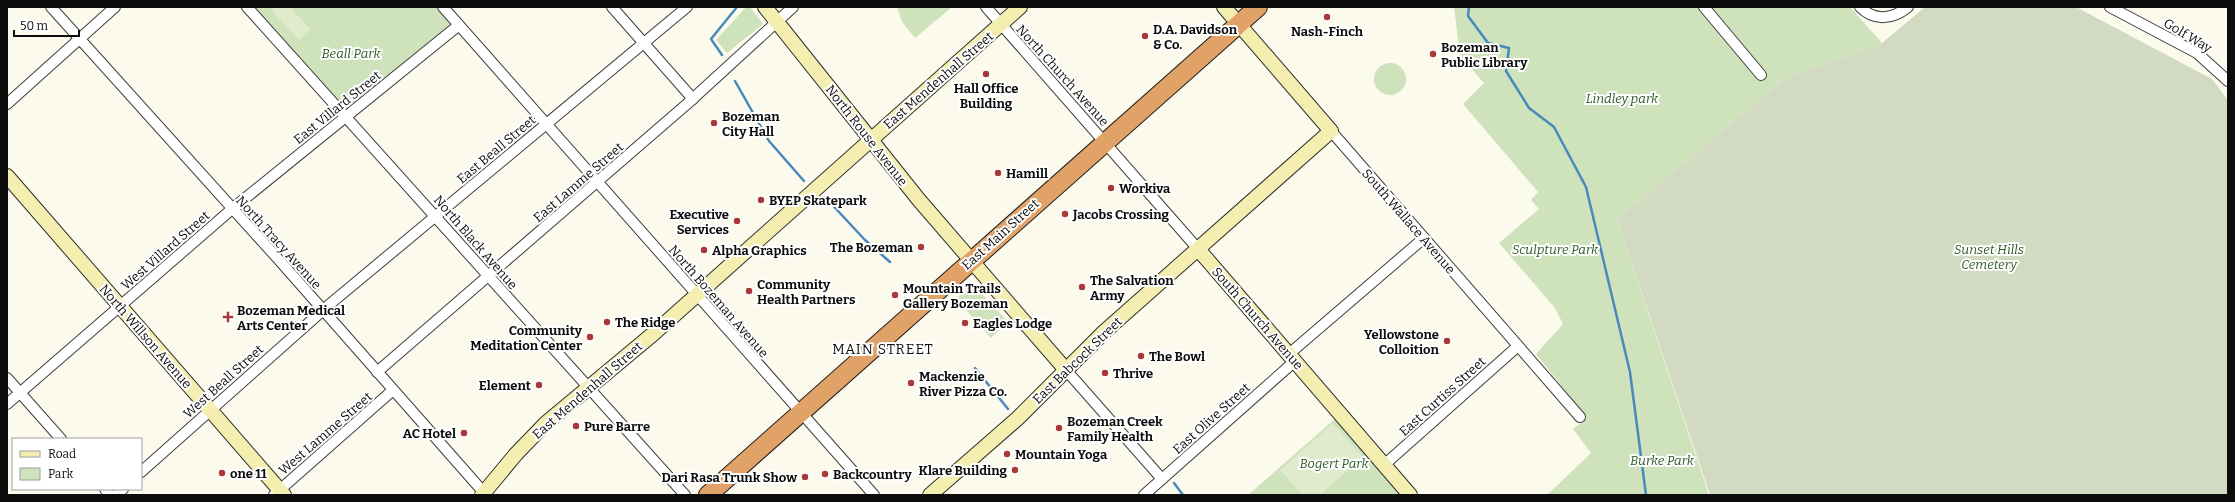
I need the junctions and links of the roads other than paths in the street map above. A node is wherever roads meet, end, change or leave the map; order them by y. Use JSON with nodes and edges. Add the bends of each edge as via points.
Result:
{"nodes":[{"id":1,"x":51,"y":7,"type":"edge"},
{"id":2,"x":115,"y":7,"type":"edge"},
{"id":3,"x":443,"y":7,"type":"edge"},
{"id":4,"x":612,"y":7,"type":"edge"},
{"id":5,"x":687,"y":7,"type":"edge"},
{"id":6,"x":765,"y":7,"type":"edge"},
{"id":7,"x":793,"y":7,"type":"edge"},
{"id":8,"x":986,"y":7,"type":"edge"},
{"id":9,"x":1020,"y":7,"type":"edge"},
{"id":10,"x":1224,"y":7,"type":"edge"},
{"id":11,"x":1258,"y":7,"type":"edge"},
{"id":12,"x":1704,"y":7,"type":"edge"},
{"id":13,"x":1860,"y":7,"type":"edge"},
{"id":14,"x":1908,"y":7,"type":"edge"},
{"id":15,"x":2110,"y":7,"type":"edge"},
{"id":16,"x":251,"y":8,"type":"edge"},
{"id":17,"x":777,"y":22,"type":"junction"},
{"id":18,"x":1239,"y":24,"type":"junction"},
{"id":19,"x":459,"y":25,"type":"junction"},
{"id":20,"x":1001,"y":25,"type":"junction"},
{"id":21,"x":80,"y":40,"type":"junction"},
{"id":22,"x":643,"y":43,"type":"junction"},
{"id":23,"x":1762,"y":75,"type":"dead end"},
{"id":24,"x":2228,"y":81,"type":"edge"},
{"id":25,"x":692,"y":99,"type":"junction"},
{"id":26,"x":7,"y":104,"type":"edge"},
{"id":27,"x":346,"y":116,"type":"junction"},
{"id":28,"x":546,"y":124,"type":"junction"},
{"id":29,"x":1331,"y":130,"type":"junction"},
{"id":30,"x":870,"y":140,"type":"junction"},
{"id":31,"x":1105,"y":142,"type":"junction"},
{"id":32,"x":7,"y":176,"type":"edge"},
{"id":33,"x":597,"y":183,"type":"junction"},
{"id":34,"x":232,"y":209,"type":"junction"},
{"id":35,"x":436,"y":216,"type":"junction"},
{"id":36,"x":1424,"y":238,"type":"junction"},
{"id":37,"x":1198,"y":249,"type":"junction"},
{"id":38,"x":972,"y":260,"type":"junction"},
{"id":39,"x":489,"y":276,"type":"junction"},
{"id":40,"x":697,"y":295,"type":"junction"},
{"id":41,"x":120,"y":306,"type":"junction"},
{"id":42,"x":322,"y":310,"type":"junction"},
{"id":43,"x":1518,"y":346,"type":"junction"},
{"id":44,"x":1292,"y":358,"type":"junction"},
{"id":45,"x":1066,"y":370,"type":"junction"},
{"id":46,"x":377,"y":372,"type":"junction"},
{"id":47,"x":7,"y":378,"type":"edge"},
{"id":48,"x":588,"y":388,"type":"junction"},
{"id":49,"x":393,"y":390,"type":"junction"},
{"id":50,"x":20,"y":393,"type":"junction"},
{"id":51,"x":7,"y":404,"type":"edge"},
{"id":52,"x":210,"y":410,"type":"junction"},
{"id":53,"x":801,"y":413,"type":"junction"},
{"id":54,"x":1580,"y":417,"type":"dead end"},
{"id":55,"x":60,"y":438,"type":"edge"},
{"id":56,"x":1384,"y":465,"type":"junction"},
{"id":57,"x":142,"y":471,"type":"edge"},
{"id":58,"x":1162,"y":479,"type":"junction"},
{"id":59,"x":280,"y":493,"type":"edge"},
{"id":60,"x":484,"y":494,"type":"edge"},
{"id":61,"x":686,"y":495,"type":"edge"},
{"id":62,"x":708,"y":495,"type":"edge"},
{"id":63,"x":874,"y":495,"type":"edge"},
{"id":64,"x":930,"y":495,"type":"edge"},
{"id":65,"x":1144,"y":495,"type":"edge"},
{"id":66,"x":1410,"y":495,"type":"edge"}],
"edges":[{"from":1,"to":21,"type":"street","name":"North Tracy Avenue"},
{"from":2,"to":21,"type":"street"},
{"from":3,"to":19,"type":"street","name":"North Bozeman Avenue"},
{"from":4,"to":22,"type":"street"},
{"from":5,"to":22,"type":"street","name":"East Beall Street"},
{"from":6,"to":17,"type":"street","name":"North Rouse Avenue"},
{"from":7,"to":17,"type":"street","name":"East Lamme Street"},
{"from":8,"to":20,"type":"street","name":"North Church Avenue"},
{"from":9,"to":20,"type":"street","name":"East Mendenhall Street"},
{"from":10,"to":18,"type":"street","name":"South Wallace Avenue"},
{"from":11,"to":18,"type":"highway","name":"East Main Street"},
{"from":12,"to":23,"type":"street"},
{"from":13,"to":14,"type":"street","via":[[1873,17],[1897,15]]},
{"from":15,"to":24,"type":"street","name":"Golf Way","via":[[2197,53]]},
{"from":16,"to":27,"type":"street","name":"North Black Avenue"},
{"from":17,"to":25,"type":"street","name":"East Lamme Street"},
{"from":17,"to":30,"type":"street","name":"North Rouse Avenue"},
{"from":18,"to":29,"type":"street","name":"South Wallace Avenue"},
{"from":18,"to":31,"type":"highway","name":"East Main Street"},
{"from":19,"to":27,"type":"street","name":"East Villard Street"},
{"from":19,"to":28,"type":"street","name":"North Bozeman Avenue"},
{"from":20,"to":30,"type":"street","name":"East Mendenhall Street"},
{"from":20,"to":31,"type":"street","name":"North Church Avenue"},
{"from":21,"to":26,"type":"street"},
{"from":21,"to":34,"type":"street","name":"North Tracy Avenue"},
{"from":22,"to":25,"type":"street"},
{"from":22,"to":28,"type":"street","name":"East Beall Street"},
{"from":25,"to":33,"type":"street","name":"East Lamme Street"},
{"from":27,"to":34,"type":"street","name":"East Villard Street"},
{"from":27,"to":35,"type":"street","name":"North Black Avenue"},
{"from":28,"to":33,"type":"street","name":"North Bozeman Avenue"},
{"from":28,"to":35,"type":"street","name":"East Beall Street"},
{"from":29,"to":36,"type":"street","name":"South Wallace Avenue"},
{"from":29,"to":37,"type":"street","name":"East Babcock Street"},
{"from":30,"to":38,"type":"street","name":"North Rouse Avenue"},
{"from":30,"to":40,"type":"street","name":"East Mendenhall Street"},
{"from":31,"to":37,"type":"street","name":"South Church Avenue"},
{"from":31,"to":38,"type":"highway","name":"East Main Street"},
{"from":32,"to":41,"type":"street","name":"North Willson Avenue"},
{"from":33,"to":39,"type":"street","name":"East Lamme Street"},
{"from":33,"to":40,"type":"street","name":"North Bozeman Avenue"},
{"from":34,"to":41,"type":"street","name":"West Villard Street"},
{"from":34,"to":42,"type":"street","name":"North Tracy Avenue"},
{"from":35,"to":39,"type":"street","name":"North Black Avenue"},
{"from":35,"to":42,"type":"street","name":"East Beall Street"},
{"from":36,"to":43,"type":"street","name":"South Wallace Avenue"},
{"from":36,"to":44,"type":"street","name":"East Olive Street"},
{"from":37,"to":44,"type":"street","name":"South Church Avenue"},
{"from":37,"to":45,"type":"street","name":"East Babcock Street","via":[[1104,332]]},
{"from":38,"to":45,"type":"street","name":"North Rouse Avenue"},
{"from":38,"to":53,"type":"highway","name":"East Main Street"},
{"from":39,"to":46,"type":"street","name":"East Lamme Street"},
{"from":39,"to":48,"type":"street","name":"North Black Avenue"},
{"from":40,"to":48,"type":"street","name":"East Mendenhall Street"},
{"from":40,"to":53,"type":"street","name":"North Bozeman Avenue"},
{"from":41,"to":50,"type":"street","name":"West Villard Street"},
{"from":41,"to":52,"type":"street","name":"North Willson Avenue"},
{"from":42,"to":46,"type":"street","name":"North Tracy Avenue"},
{"from":42,"to":52,"type":"street","name":"West Beall Street"},
{"from":43,"to":54,"type":"street","name":"South Wallace Avenue"},
{"from":43,"to":56,"type":"street","name":"East Curtiss Street"},
{"from":44,"to":56,"type":"street","name":"South Church Avenue"},
{"from":44,"to":58,"type":"street","name":"East Olive Street"},
{"from":45,"to":58,"type":"street"},
{"from":45,"to":64,"type":"street","name":"East Babcock Street","via":[[1018,418]]},
{"from":46,"to":49,"type":"street","name":"North Tracy Avenue"},
{"from":47,"to":50,"type":"street"},
{"from":48,"to":60,"type":"street","name":"East Mendenhall Street","via":[[545,424],[516,454]]},
{"from":48,"to":61,"type":"street","name":"North Black Avenue"},
{"from":49,"to":59,"type":"street","name":"West Lamme Street"},
{"from":49,"to":60,"type":"street","name":"North Tracy Avenue"},
{"from":50,"to":51,"type":"street","name":"West Villard Street"},
{"from":50,"to":55,"type":"street"},
{"from":52,"to":57,"type":"street","name":"West Beall Street"},
{"from":52,"to":59,"type":"street","name":"North Willson Avenue"},
{"from":53,"to":62,"type":"highway","name":"East Main Street"},
{"from":53,"to":63,"type":"street","name":"North Bozeman Avenue"},
{"from":56,"to":66,"type":"street","name":"South Church Avenue"},
{"from":58,"to":65,"type":"street","name":"East Olive Street"}]}
